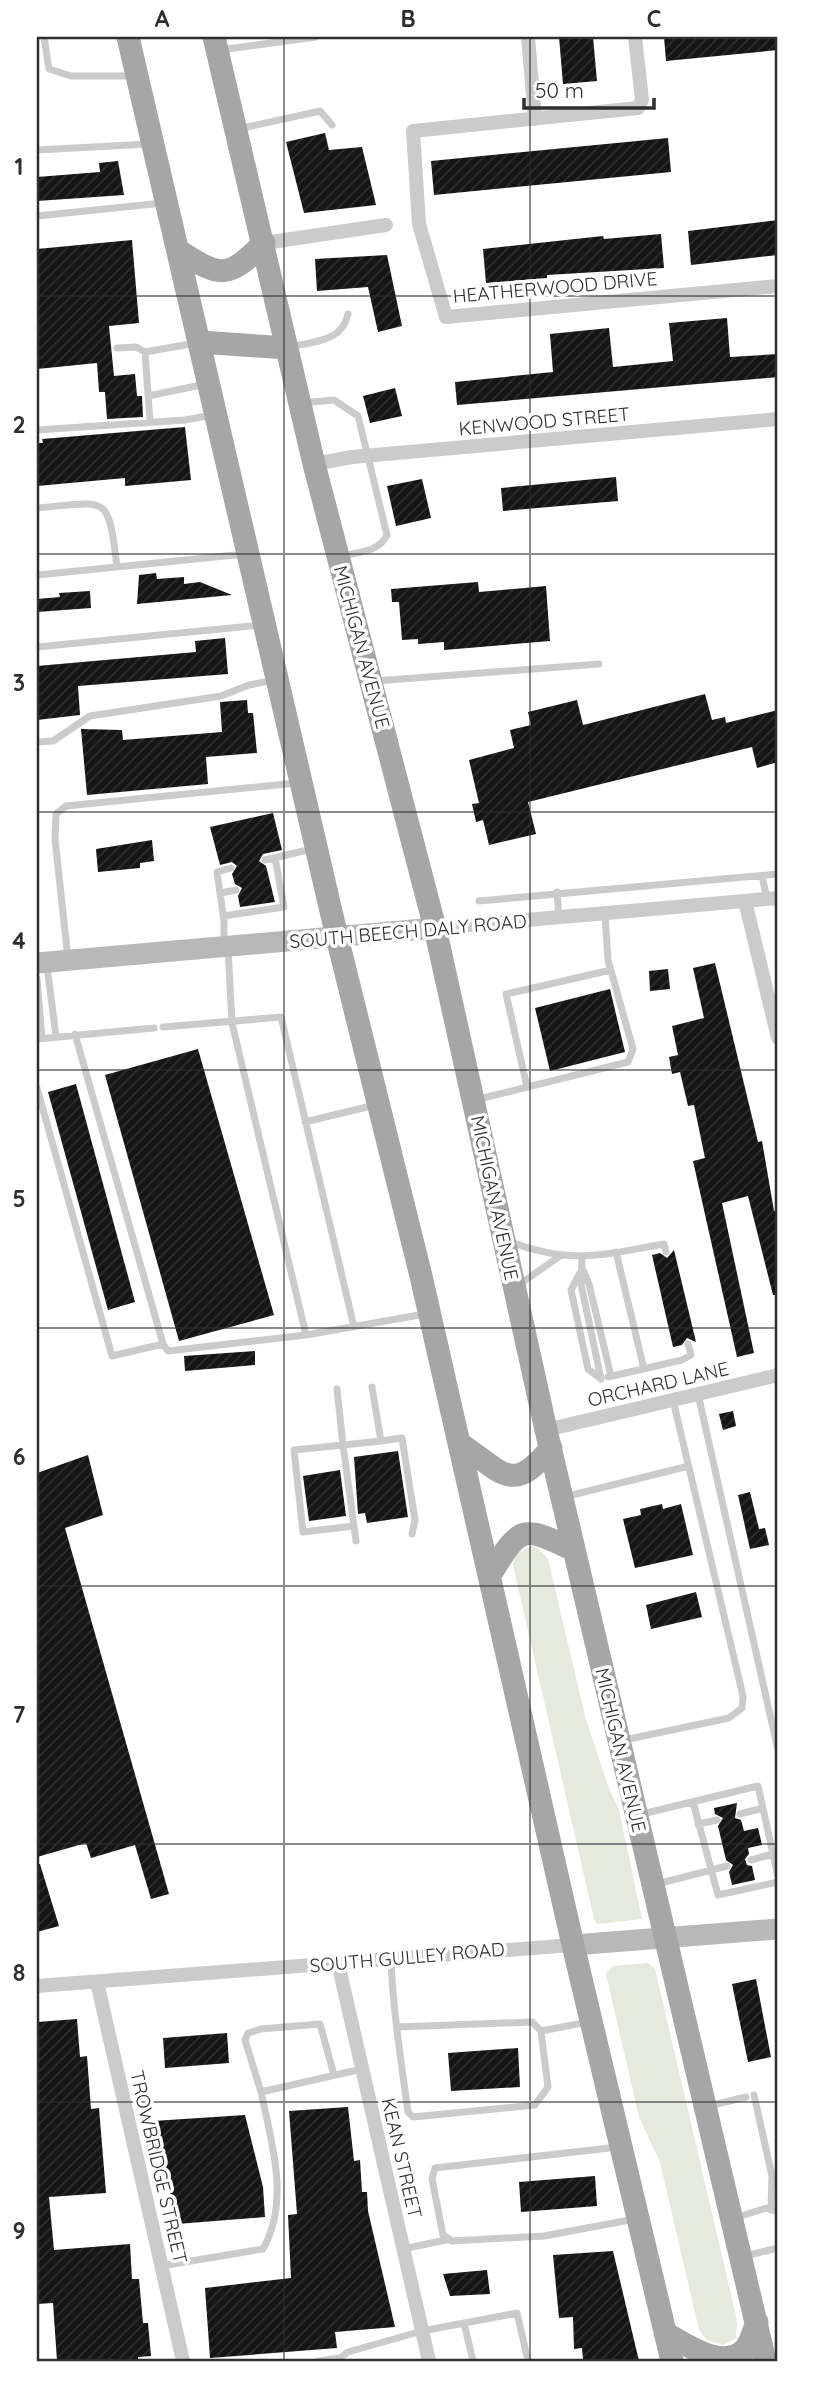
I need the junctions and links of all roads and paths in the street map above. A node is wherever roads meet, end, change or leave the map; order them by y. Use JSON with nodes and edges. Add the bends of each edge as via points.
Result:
{"nodes":[{"id":1,"x":44,"y":37,"type":"edge"},
{"id":2,"x":128,"y":37,"type":"edge"},
{"id":3,"x":316,"y":37,"type":"edge"},
{"id":4,"x":528,"y":37,"type":"edge"},
{"id":5,"x":635,"y":37,"type":"edge"},
{"id":6,"x":216,"y":43,"type":"edge"},
{"id":7,"x":138,"y":76,"type":"junction"},
{"id":8,"x":535,"y":119,"type":"junction"},
{"id":9,"x":332,"y":125,"type":"dead end"},
{"id":10,"x":237,"y":129,"type":"junction"},
{"id":11,"x":153,"y":143,"type":"junction"},
{"id":12,"x":37,"y":150,"type":"edge"},
{"id":13,"x":167,"y":203,"type":"junction"},
{"id":14,"x":37,"y":216,"type":"edge"},
{"id":15,"x":386,"y":225,"type":"dead end"},
{"id":16,"x":264,"y":243,"type":"junction"},
{"id":17,"x":178,"y":251,"type":"junction"},
{"id":18,"x":778,"y":286,"type":"edge"},
{"id":19,"x":348,"y":314,"type":"dead end"},
{"id":20,"x":200,"y":342,"type":"junction"},
{"id":21,"x":117,"y":348,"type":"dead end"},
{"id":22,"x":287,"y":348,"type":"junction"},
{"id":23,"x":145,"y":352,"type":"junction"},
{"id":24,"x":210,"y":383,"type":"junction"},
{"id":25,"x":148,"y":396,"type":"junction"},
{"id":26,"x":300,"y":403,"type":"junction"},
{"id":27,"x":217,"y":415,"type":"junction"},
{"id":28,"x":778,"y":419,"type":"edge"},
{"id":29,"x":150,"y":422,"type":"junction"},
{"id":30,"x":37,"y":430,"type":"edge"},
{"id":31,"x":370,"y":455,"type":"junction"},
{"id":32,"x":314,"y":464,"type":"junction"},
{"id":33,"x":37,"y":508,"type":"edge"},
{"id":34,"x":249,"y":554,"type":"junction"},
{"id":35,"x":338,"y":557,"type":"junction"},
{"id":36,"x":117,"y":567,"type":"junction"},
{"id":37,"x":37,"y":575,"type":"edge"},
{"id":38,"x":265,"y":624,"type":"junction"},
{"id":39,"x":37,"y":647,"type":"edge"},
{"id":40,"x":599,"y":664,"type":"dead end"},
{"id":41,"x":278,"y":680,"type":"junction"},
{"id":42,"x":371,"y":682,"type":"junction"},
{"id":43,"x":37,"y":742,"type":"edge"},
{"id":44,"x":301,"y":782,"type":"junction"},
{"id":45,"x":316,"y":848,"type":"junction"},
{"id":46,"x":275,"y":858,"type":"junction"},
{"id":47,"x":265,"y":860,"type":"dead end"},
{"id":48,"x":231,"y":868,"type":"dead end"},
{"id":49,"x":778,"y":874,"type":"edge"},
{"id":50,"x":762,"y":876,"type":"junction"},
{"id":51,"x":279,"y":878,"type":"junction"},
{"id":52,"x":270,"y":880,"type":"dead end"},
{"id":53,"x":236,"y":890,"type":"dead end"},
{"id":54,"x":557,"y":892,"type":"junction"},
{"id":55,"x":221,"y":893,"type":"junction"},
{"id":56,"x":773,"y":899,"type":"edge"},
{"id":57,"x":479,"y":901,"type":"dead end"},
{"id":58,"x":745,"y":901,"type":"junction"},
{"id":59,"x":605,"y":914,"type":"junction"},
{"id":60,"x":223,"y":916,"type":"junction"},
{"id":61,"x":559,"y":917,"type":"junction"},
{"id":62,"x":435,"y":928,"type":"junction"},
{"id":63,"x":337,"y":937,"type":"junction"},
{"id":64,"x":226,"y":947,"type":"junction"},
{"id":65,"x":47,"y":966,"type":"edge"},
{"id":66,"x":611,"y":970,"type":"junction"},
{"id":67,"x":232,"y":1023,"type":"junction"},
{"id":68,"x":163,"y":1027,"type":"dead end"},
{"id":69,"x":154,"y":1028,"type":"dead end"},
{"id":70,"x":75,"y":1034,"type":"junction"},
{"id":71,"x":56,"y":1036,"type":"junction"},
{"id":72,"x":778,"y":1038,"type":"edge"},
{"id":73,"x":40,"y":1039,"type":"edge"},
{"id":74,"x":527,"y":1087,"type":"junction"},
{"id":75,"x":37,"y":1088,"type":"edge"},
{"id":76,"x":473,"y":1101,"type":"junction"},
{"id":77,"x":379,"y":1105,"type":"junction"},
{"id":78,"x":305,"y":1122,"type":"junction"},
{"id":79,"x":504,"y":1239,"type":"junction"},
{"id":80,"x":617,"y":1252,"type":"junction"},
{"id":81,"x":666,"y":1252,"type":"dead end"},
{"id":82,"x":559,"y":1256,"type":"junction"},
{"id":83,"x":582,"y":1258,"type":"junction"},
{"id":84,"x":582,"y":1270,"type":"junction"},
{"id":85,"x":515,"y":1289,"type":"junction"},
{"id":86,"x":430,"y":1314,"type":"junction"},
{"id":87,"x":355,"y":1327,"type":"junction"},
{"id":88,"x":306,"y":1335,"type":"junction"},
{"id":89,"x":688,"y":1343,"type":"dead end"},
{"id":90,"x":163,"y":1344,"type":"junction"},
{"id":91,"x":644,"y":1369,"type":"junction"},
{"id":92,"x":778,"y":1375,"type":"edge"},
{"id":93,"x":611,"y":1376,"type":"junction"},
{"id":94,"x":372,"y":1387,"type":"dead end"},
{"id":95,"x":337,"y":1390,"type":"dead end"},
{"id":96,"x":698,"y":1394,"type":"junction"},
{"id":97,"x":673,"y":1400,"type":"junction"},
{"id":98,"x":548,"y":1439,"type":"junction"},
{"id":99,"x":381,"y":1441,"type":"junction"},
{"id":100,"x":460,"y":1443,"type":"junction"},
{"id":101,"x":343,"y":1445,"type":"junction"},
{"id":102,"x":689,"y":1466,"type":"junction"},
{"id":103,"x":358,"y":1476,"type":"dead end"},
{"id":104,"x":347,"y":1478,"type":"junction"},
{"id":105,"x":562,"y":1497,"type":"junction"},
{"id":106,"x":362,"y":1499,"type":"dead end"},
{"id":107,"x":351,"y":1502,"type":"junction"},
{"id":108,"x":354,"y":1526,"type":"junction"},
{"id":109,"x":412,"y":1534,"type":"dead end"},
{"id":110,"x":356,"y":1541,"type":"dead end"},
{"id":111,"x":574,"y":1550,"type":"junction"},
{"id":112,"x":490,"y":1575,"type":"junction"},
{"id":113,"x":619,"y":1741,"type":"junction"},
{"id":114,"x":778,"y":1750,"type":"edge"},
{"id":115,"x":693,"y":1802,"type":"junction"},
{"id":116,"x":763,"y":1808,"type":"junction"},
{"id":117,"x":740,"y":1814,"type":"dead end"},
{"id":118,"x":636,"y":1816,"type":"junction"},
{"id":119,"x":717,"y":1820,"type":"dead end"},
{"id":120,"x":698,"y":1824,"type":"junction"},
{"id":121,"x":773,"y":1854,"type":"junction"},
{"id":122,"x":751,"y":1860,"type":"dead end"},
{"id":123,"x":727,"y":1866,"type":"dead end"},
{"id":124,"x":711,"y":1870,"type":"junction"},
{"id":125,"x":778,"y":1877,"type":"edge"},
{"id":126,"x":778,"y":1882,"type":"edge"},
{"id":127,"x":653,"y":1885,"type":"junction"},
{"id":128,"x":778,"y":1929,"type":"edge"},
{"id":129,"x":665,"y":1938,"type":"junction"},
{"id":130,"x":573,"y":1945,"type":"junction"},
{"id":131,"x":390,"y":1959,"type":"junction"},
{"id":132,"x":338,"y":1963,"type":"junction"},
{"id":133,"x":97,"y":1982,"type":"junction"},
{"id":134,"x":37,"y":1986,"type":"edge"},
{"id":135,"x":592,"y":2021,"type":"junction"},
{"id":136,"x":397,"y":2027,"type":"junction"},
{"id":137,"x":541,"y":2031,"type":"junction"},
{"id":138,"x":362,"y":2069,"type":"junction"},
{"id":139,"x":334,"y":2075,"type":"junction"},
{"id":140,"x":261,"y":2092,"type":"junction"},
{"id":141,"x":706,"y":2107,"type":"junction"},
{"id":142,"x":622,"y":2146,"type":"junction"},
{"id":143,"x":772,"y":2176,"type":"junction"},
{"id":144,"x":778,"y":2188,"type":"edge"},
{"id":145,"x":775,"y":2211,"type":"edge"},
{"id":146,"x":639,"y":2218,"type":"junction"},
{"id":147,"x":734,"y":2218,"type":"junction"},
{"id":148,"x":446,"y":2240,"type":"junction"},
{"id":149,"x":778,"y":2248,"type":"edge"},
{"id":150,"x":403,"y":2249,"type":"junction"},
{"id":151,"x":742,"y":2256,"type":"junction"},
{"id":152,"x":161,"y":2266,"type":"junction"},
{"id":153,"x":757,"y":2322,"type":"junction"},
{"id":154,"x":464,"y":2323,"type":"junction"},
{"id":155,"x":422,"y":2331,"type":"junction"},
{"id":156,"x":665,"y":2333,"type":"junction"},
{"id":157,"x":183,"y":2361,"type":"edge"},
{"id":158,"x":318,"y":2361,"type":"edge"},
{"id":159,"x":429,"y":2361,"type":"edge"},
{"id":160,"x":473,"y":2361,"type":"edge"},
{"id":161,"x":528,"y":2361,"type":"edge"},
{"id":162,"x":672,"y":2361,"type":"edge"},
{"id":163,"x":765,"y":2361,"type":"edge"}],
"edges":[{"from":1,"to":7,"type":"lane","via":[[49,69],[71,76]]},
{"from":2,"to":7,"type":"main road"},
{"from":3,"to":6,"type":"lane"},
{"from":4,"to":8,"type":"street"},
{"from":5,"to":8,"type":"street","name":"HEATHERWOOD DRIVE","via":[[642,100],[638,108]]},
{"from":6,"to":10,"type":"main road","name":"MICHIGAN AVENUE"},
{"from":7,"to":11,"type":"main road"},
{"from":8,"to":18,"type":"street","name":"HEATHERWOOD DRIVE","via":[[412,131],[419,224],[446,317]]},
{"from":9,"to":10,"type":"lane","via":[[320,111]]},
{"from":10,"to":16,"type":"main road","name":"MICHIGAN AVENUE"},
{"from":11,"to":12,"type":"lane"},
{"from":11,"to":13,"type":"main road"},
{"from":13,"to":14,"type":"lane"},
{"from":13,"to":17,"type":"main road"},
{"from":15,"to":16,"type":"street"},
{"from":16,"to":17,"type":"main road","via":[[242,266],[231,270],[208,270]]},
{"from":16,"to":22,"type":"main road","name":"MICHIGAN AVENUE"},
{"from":17,"to":20,"type":"main road"},
{"from":19,"to":22,"type":"lane","via":[[344,330],[337,335]]},
{"from":20,"to":22,"type":"main road"},
{"from":20,"to":23,"type":"lane"},
{"from":20,"to":24,"type":"main road"},
{"from":21,"to":23,"type":"lane","via":[[136,347]]},
{"from":22,"to":26,"type":"main road","name":"MICHIGAN AVENUE"},
{"from":23,"to":25,"type":"lane"},
{"from":24,"to":25,"type":"lane"},
{"from":24,"to":27,"type":"main road"},
{"from":25,"to":29,"type":"lane"},
{"from":26,"to":31,"type":"lane","via":[[334,400],[358,416]]},
{"from":26,"to":32,"type":"main road","name":"MICHIGAN AVENUE"},
{"from":27,"to":29,"type":"lane"},
{"from":27,"to":34,"type":"main road"},
{"from":28,"to":31,"type":"street","name":"KENWOOD STREET"},
{"from":29,"to":30,"type":"lane"},
{"from":31,"to":32,"type":"street","name":"KENWOOD STREET"},
{"from":31,"to":35,"type":"lane","via":[[387,535],[374,548]]},
{"from":32,"to":35,"type":"main road","name":"MICHIGAN AVENUE"},
{"from":33,"to":36,"type":"lane","via":[[94,503],[107,510]]},
{"from":34,"to":36,"type":"lane"},
{"from":34,"to":38,"type":"main road"},
{"from":35,"to":42,"type":"main road","name":"MICHIGAN AVENUE"},
{"from":36,"to":37,"type":"lane"},
{"from":38,"to":39,"type":"lane"},
{"from":38,"to":41,"type":"main road"},
{"from":40,"to":42,"type":"lane"},
{"from":41,"to":43,"type":"lane","via":[[220,696],[90,716],[53,741]]},
{"from":41,"to":44,"type":"main road"},
{"from":42,"to":62,"type":"main road","name":"MICHIGAN AVENUE"},
{"from":44,"to":45,"type":"main road"},
{"from":44,"to":65,"type":"lane","via":[[66,806],[56,814]]},
{"from":45,"to":46,"type":"lane"},
{"from":45,"to":63,"type":"main road"},
{"from":46,"to":47,"type":"lane"},
{"from":46,"to":51,"type":"lane"},
{"from":48,"to":55,"type":"lane","via":[[217,872]]},
{"from":49,"to":50,"type":"lane"},
{"from":50,"to":54,"type":"lane"},
{"from":50,"to":56,"type":"lane"},
{"from":51,"to":52,"type":"lane"},
{"from":51,"to":60,"type":"lane","via":[[284,907]]},
{"from":53,"to":55,"type":"lane"},
{"from":54,"to":57,"type":"lane"},
{"from":54,"to":61,"type":"lane"},
{"from":55,"to":60,"type":"lane"},
{"from":56,"to":58,"type":"street","name":"SOUTH BEECH DALY ROAD"},
{"from":58,"to":59,"type":"street","name":"SOUTH BEECH DALY ROAD"},
{"from":58,"to":72,"type":"street"},
{"from":59,"to":61,"type":"street","name":"SOUTH BEECH DALY ROAD"},
{"from":59,"to":66,"type":"lane"},
{"from":60,"to":64,"type":"lane"},
{"from":61,"to":62,"type":"street","name":"SOUTH BEECH DALY ROAD"},
{"from":62,"to":63,"type":"main road","name":"SOUTH BEECH DALY ROAD"},
{"from":62,"to":76,"type":"main road","name":"MICHIGAN AVENUE"},
{"from":63,"to":64,"type":"main road","name":"SOUTH BEECH DALY ROAD"},
{"from":63,"to":77,"type":"main road"},
{"from":64,"to":65,"type":"main road","name":"SOUTH BEECH DALY ROAD"},
{"from":64,"to":67,"type":"lane"},
{"from":65,"to":71,"type":"lane"},
{"from":65,"to":73,"type":"lane"},
{"from":66,"to":74,"type":"lane","via":[[633,1049],[628,1062]]},
{"from":66,"to":74,"type":"lane","via":[[506,994]]},
{"from":67,"to":68,"type":"lane"},
{"from":67,"to":78,"type":"lane","via":[[281,1017]]},
{"from":67,"to":88,"type":"lane"},
{"from":69,"to":70,"type":"lane"},
{"from":70,"to":71,"type":"lane"},
{"from":70,"to":90,"type":"lane"},
{"from":71,"to":73,"type":"lane"},
{"from":74,"to":76,"type":"lane"},
{"from":75,"to":90,"type":"lane","via":[[112,1356]]},
{"from":76,"to":79,"type":"main road","name":"MICHIGAN AVENUE"},
{"from":77,"to":78,"type":"lane"},
{"from":77,"to":86,"type":"main road"},
{"from":78,"to":87,"type":"lane"},
{"from":79,"to":82,"type":"lane"},
{"from":79,"to":85,"type":"main road","name":"MICHIGAN AVENUE"},
{"from":80,"to":81,"type":"lane","via":[[664,1244]]},
{"from":80,"to":83,"type":"lane"},
{"from":80,"to":91,"type":"lane"},
{"from":82,"to":83,"type":"lane"},
{"from":82,"to":85,"type":"lane"},
{"from":83,"to":84,"type":"lane"},
{"from":84,"to":93,"type":"lane"},
{"from":84,"to":93,"type":"lane","via":[[601,1379]]},
{"from":85,"to":98,"type":"main road","name":"MICHIGAN AVENUE"},
{"from":86,"to":87,"type":"lane"},
{"from":86,"to":100,"type":"main road"},
{"from":87,"to":88,"type":"lane"},
{"from":88,"to":90,"type":"lane","via":[[168,1351]]},
{"from":89,"to":91,"type":"lane","via":[[691,1354],[682,1360]]},
{"from":91,"to":93,"type":"lane"},
{"from":92,"to":96,"type":"street","name":"ORCHARD LANE"},
{"from":94,"to":99,"type":"lane"},
{"from":95,"to":101,"type":"lane"},
{"from":96,"to":97,"type":"street","name":"ORCHARD LANE"},
{"from":96,"to":114,"type":"lane"},
{"from":97,"to":98,"type":"street","name":"ORCHARD LANE"},
{"from":97,"to":102,"type":"lane"},
{"from":98,"to":100,"type":"main road","via":[[531,1472],[516,1476],[503,1474]]},
{"from":98,"to":105,"type":"main road","name":"MICHIGAN AVENUE"},
{"from":99,"to":101,"type":"lane"},
{"from":99,"to":109,"type":"lane","via":[[402,1438],[415,1520]]},
{"from":100,"to":112,"type":"main road"},
{"from":101,"to":104,"type":"lane"},
{"from":101,"to":108,"type":"lane","via":[[294,1450],[303,1532]]},
{"from":102,"to":105,"type":"lane"},
{"from":102,"to":113,"type":"lane","via":[[743,1696],[742,1708],[729,1718]]},
{"from":103,"to":104,"type":"lane"},
{"from":104,"to":107,"type":"lane"},
{"from":105,"to":111,"type":"main road","name":"MICHIGAN AVENUE"},
{"from":106,"to":107,"type":"lane"},
{"from":107,"to":108,"type":"lane"},
{"from":108,"to":110,"type":"lane"},
{"from":111,"to":112,"type":"main road","via":[[531,1531],[520,1534]]},
{"from":111,"to":113,"type":"main road","name":"MICHIGAN AVENUE"},
{"from":112,"to":130,"type":"main road"},
{"from":113,"to":118,"type":"main road","name":"MICHIGAN AVENUE"},
{"from":115,"to":116,"type":"lane","via":[[758,1786]]},
{"from":115,"to":118,"type":"lane"},
{"from":115,"to":120,"type":"lane"},
{"from":116,"to":117,"type":"lane"},
{"from":116,"to":121,"type":"lane"},
{"from":118,"to":127,"type":"main road","name":"MICHIGAN AVENUE"},
{"from":119,"to":120,"type":"lane"},
{"from":120,"to":124,"type":"lane"},
{"from":121,"to":122,"type":"lane"},
{"from":121,"to":125,"type":"lane"},
{"from":123,"to":124,"type":"lane"},
{"from":124,"to":126,"type":"lane","via":[[718,1895]]},
{"from":124,"to":127,"type":"lane"},
{"from":127,"to":129,"type":"main road","name":"MICHIGAN AVENUE"},
{"from":128,"to":129,"type":"main road","name":"SOUTH GULLEY ROAD"},
{"from":129,"to":130,"type":"main road","name":"SOUTH GULLEY ROAD"},
{"from":129,"to":141,"type":"main road","name":"MICHIGAN AVENUE"},
{"from":130,"to":131,"type":"street","name":"SOUTH GULLEY ROAD"},
{"from":130,"to":135,"type":"main road"},
{"from":131,"to":132,"type":"street","name":"SOUTH GULLEY ROAD"},
{"from":131,"to":136,"type":"lane"},
{"from":132,"to":133,"type":"street","name":"SOUTH GULLEY ROAD"},
{"from":132,"to":138,"type":"street","name":"KEAN STREET"},
{"from":133,"to":134,"type":"street","name":"SOUTH GULLEY ROAD"},
{"from":133,"to":152,"type":"street","name":"TROWBRIDGE STREET"},
{"from":135,"to":137,"type":"lane"},
{"from":135,"to":142,"type":"main road"},
{"from":136,"to":137,"type":"lane","via":[[532,2022]]},
{"from":136,"to":137,"type":"lane","via":[[408,2112],[414,2117],[535,2105],[548,2087]]},
{"from":138,"to":139,"type":"lane"},
{"from":138,"to":150,"type":"street","name":"KEAN STREET"},
{"from":139,"to":140,"type":"lane"},
{"from":139,"to":140,"type":"lane","via":[[320,2024],[261,2029],[248,2033],[245,2040]]},
{"from":140,"to":152,"type":"lane","via":[[275,2167],[278,2200],[274,2230],[263,2249]]},
{"from":141,"to":143,"type":"lane","via":[[750,2096]]},
{"from":141,"to":147,"type":"main road","name":"MICHIGAN AVENUE"},
{"from":142,"to":146,"type":"main road"},
{"from":142,"to":148,"type":"lane","via":[[435,2168],[432,2179]]},
{"from":143,"to":144,"type":"lane"},
{"from":143,"to":145,"type":"lane"},
{"from":145,"to":147,"type":"lane"},
{"from":146,"to":148,"type":"lane","via":[[544,2236]]},
{"from":146,"to":156,"type":"main road"},
{"from":147,"to":151,"type":"main road","name":"MICHIGAN AVENUE"},
{"from":148,"to":150,"type":"lane"},
{"from":149,"to":151,"type":"lane"},
{"from":150,"to":155,"type":"street","name":"KEAN STREET"},
{"from":151,"to":153,"type":"main road","name":"MICHIGAN AVENUE"},
{"from":152,"to":157,"type":"street","name":"TROWBRIDGE STREET"},
{"from":153,"to":156,"type":"main road","via":[[746,2347],[736,2355],[722,2357],[708,2356]]},
{"from":153,"to":163,"type":"main road","name":"MICHIGAN AVENUE"},
{"from":154,"to":155,"type":"lane"},
{"from":154,"to":160,"type":"lane"},
{"from":154,"to":161,"type":"lane","via":[[517,2313]]},
{"from":155,"to":158,"type":"lane"},
{"from":155,"to":159,"type":"street","name":"KEAN STREET"},
{"from":156,"to":162,"type":"main road"}]}
